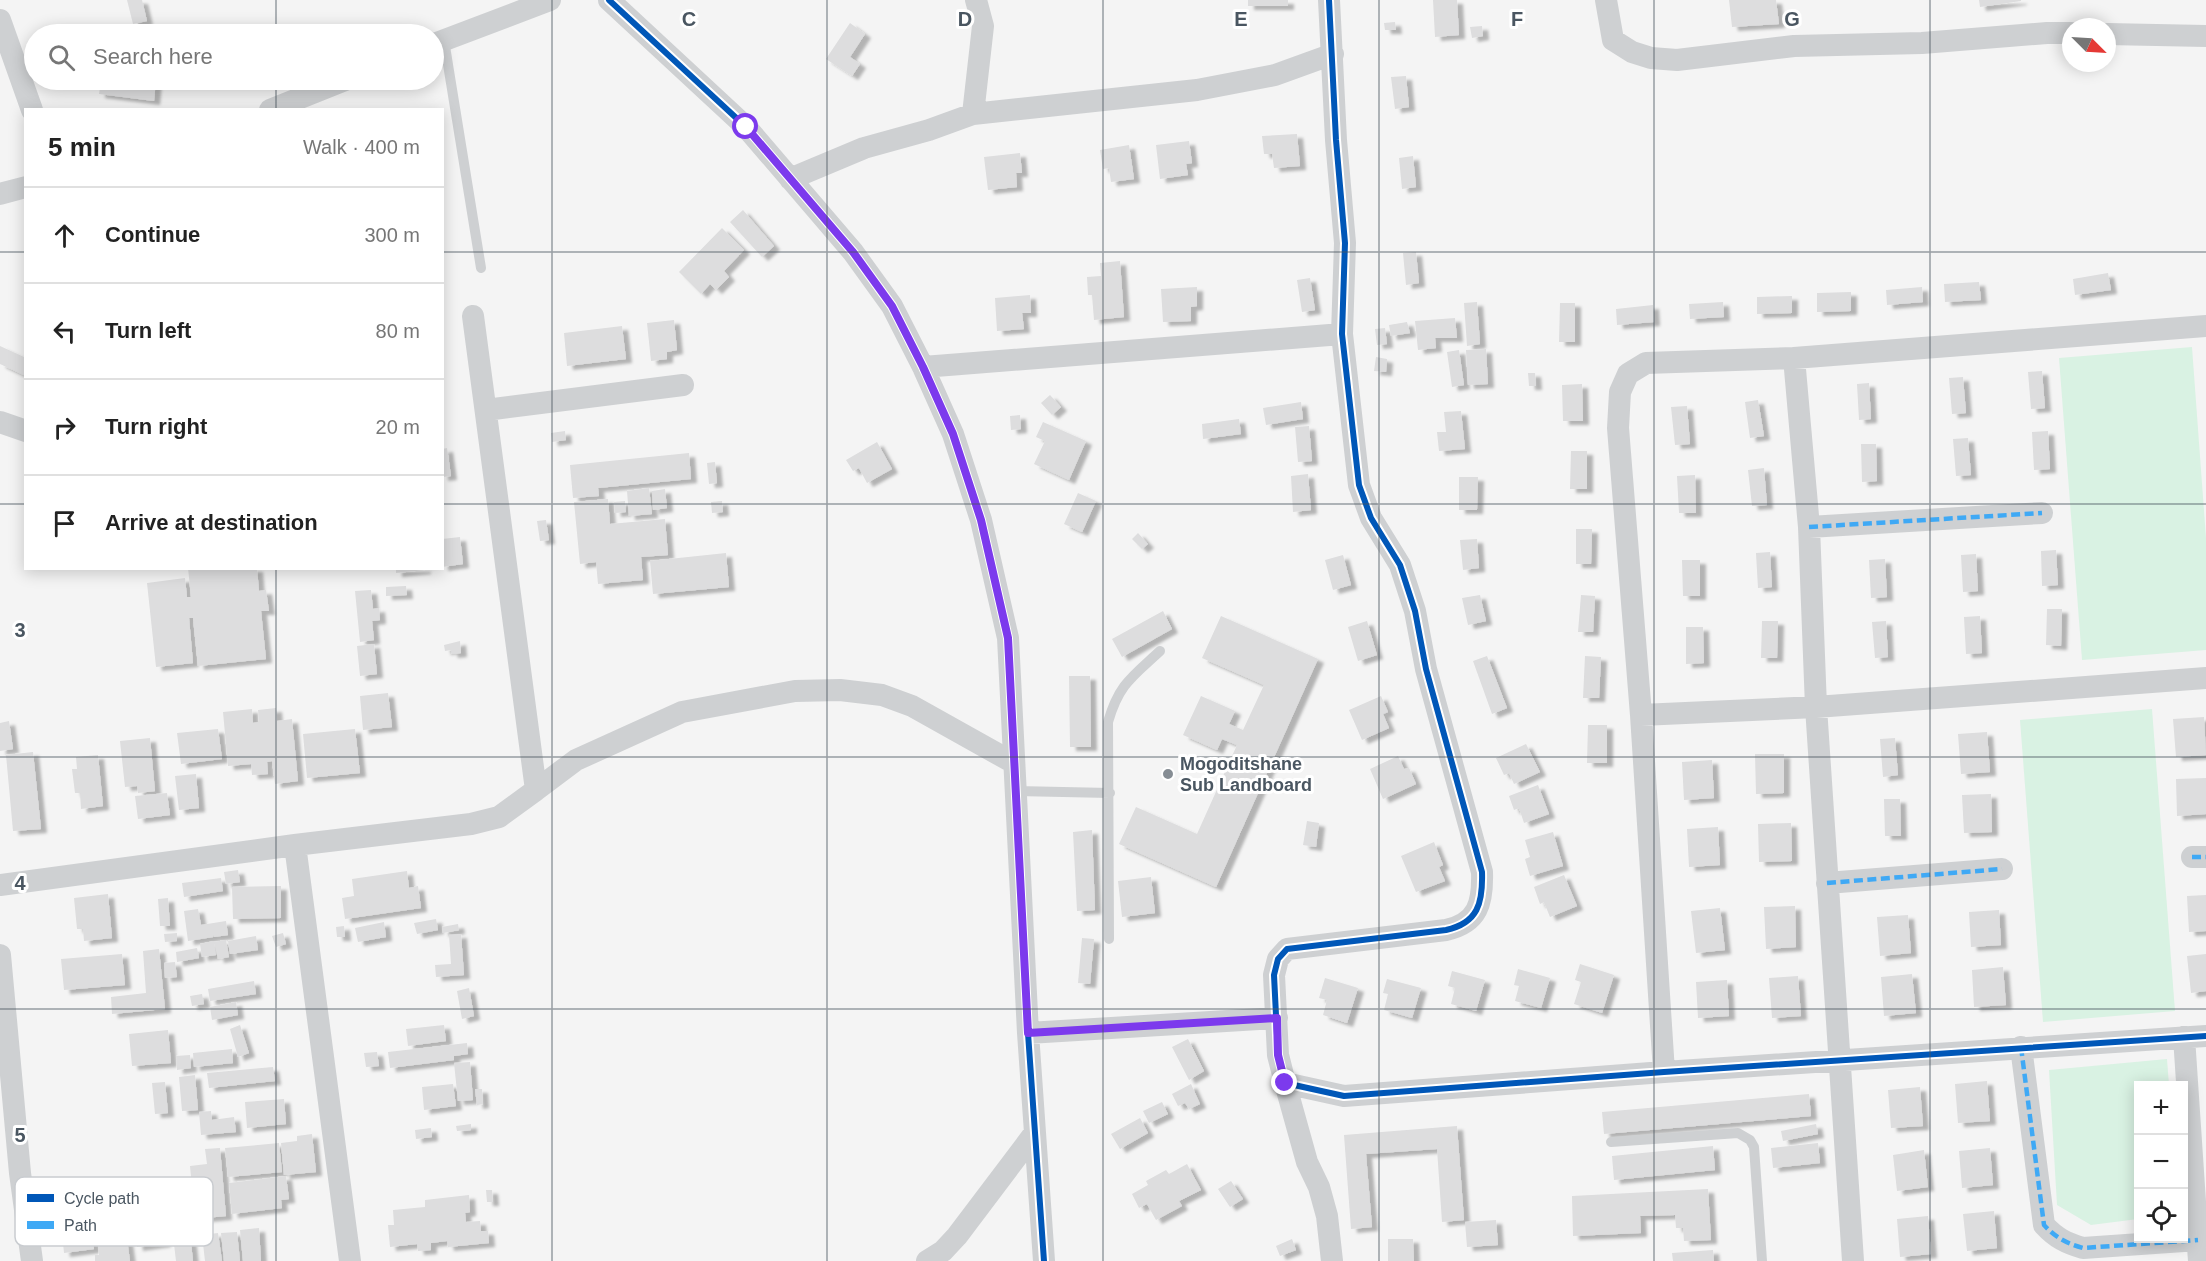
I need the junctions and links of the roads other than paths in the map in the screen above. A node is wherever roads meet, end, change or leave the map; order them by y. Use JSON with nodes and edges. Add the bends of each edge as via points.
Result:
{"nodes":[{"id":1,"x":550,"y":0,"type":"edge"},
{"id":2,"x":609,"y":0,"type":"edge"},
{"id":3,"x":976,"y":0,"type":"edge"},
{"id":4,"x":1329,"y":0,"type":"edge"},
{"id":5,"x":1606,"y":0,"type":"edge"},
{"id":6,"x":0,"y":20,"type":"edge"},
{"id":7,"x":2062,"y":33,"type":"edge"},
{"id":8,"x":2116,"y":34,"type":"edge"},
{"id":9,"x":2206,"y":36,"type":"edge"},
{"id":10,"x":444,"y":40,"type":"edge"},
{"id":11,"x":1333,"y":54,"type":"junction"},
{"id":12,"x":444,"y":69,"type":"edge"},
{"id":13,"x":24,"y":88,"type":"edge"},
{"id":14,"x":25,"y":90,"type":"edge"},
{"id":15,"x":320,"y":90,"type":"edge"},
{"id":16,"x":31,"y":108,"type":"edge"},
{"id":17,"x":275,"y":108,"type":"edge"},
{"id":18,"x":973,"y":114,"type":"junction"},
{"id":19,"x":790,"y":178,"type":"junction"},
{"id":20,"x":24,"y":188,"type":"edge"},
{"id":21,"x":0,"y":194,"type":"edge"},
{"id":22,"x":481,"y":268,"type":"dead end"},
{"id":23,"x":473,"y":316,"type":"dead end"},
{"id":24,"x":2206,"y":326,"type":"edge"},
{"id":25,"x":1342,"y":334,"type":"junction"},
{"id":26,"x":1794,"y":358,"type":"junction"},
{"id":27,"x":923,"y":367,"type":"junction"},
{"id":28,"x":683,"y":385,"type":"dead end"},
{"id":29,"x":486,"y":410,"type":"junction"},
{"id":30,"x":0,"y":422,"type":"edge"},
{"id":31,"x":24,"y":430,"type":"edge"},
{"id":32,"x":2042,"y":513,"type":"dead end"},
{"id":33,"x":1809,"y":526,"type":"junction"},
{"id":34,"x":1160,"y":651,"type":"dead end"},
{"id":35,"x":2206,"y":678,"type":"edge"},
{"id":36,"x":1816,"y":707,"type":"junction"},
{"id":37,"x":1641,"y":715,"type":"junction"},
{"id":38,"x":1014,"y":763,"type":"junction"},
{"id":39,"x":536,"y":790,"type":"junction"},
{"id":40,"x":1016,"y":791,"type":"junction"},
{"id":41,"x":1110,"y":793,"type":"junction"},
{"id":42,"x":295,"y":844,"type":"junction"},
{"id":43,"x":2002,"y":869,"type":"dead end"},
{"id":44,"x":1827,"y":883,"type":"junction"},
{"id":45,"x":0,"y":885,"type":"edge"},
{"id":46,"x":1109,"y":939,"type":"dead end"},
{"id":47,"x":0,"y":955,"type":"edge"},
{"id":48,"x":1277,"y":1018,"type":"junction"},
{"id":49,"x":1028,"y":1033,"type":"junction"},
{"id":50,"x":2195,"y":1037,"type":"edge"},
{"id":51,"x":2021,"y":1047,"type":"junction"},
{"id":52,"x":1840,"y":1060,"type":"junction"},
{"id":53,"x":1664,"y":1072,"type":"junction"},
{"id":54,"x":1285,"y":1083,"type":"junction"},
{"id":55,"x":1034,"y":1134,"type":"junction"},
{"id":56,"x":1611,"y":1142,"type":"dead end"},
{"id":57,"x":10,"y":1174,"type":"edge"},
{"id":58,"x":15,"y":1194,"type":"edge"},
{"id":59,"x":28,"y":1246,"type":"edge"},
{"id":60,"x":2199,"y":1251,"type":"edge"},
{"id":61,"x":32,"y":1261,"type":"edge"},
{"id":62,"x":350,"y":1261,"type":"edge"},
{"id":63,"x":927,"y":1261,"type":"edge"},
{"id":64,"x":1044,"y":1261,"type":"edge"},
{"id":65,"x":1332,"y":1261,"type":"edge"},
{"id":66,"x":1762,"y":1261,"type":"edge"},
{"id":67,"x":1853,"y":1261,"type":"edge"}],
"edges":[{"from":1,"to":10,"type":"street"},
{"from":2,"to":19,"type":"street","via":[[746,127]]},
{"from":3,"to":18,"type":"street","via":[[983,26]]},
{"from":4,"to":11,"type":"street"},
{"from":5,"to":7,"type":"street","via":[[1613,40],[1651,58],[1677,60],[1794,46],[1922,43]]},
{"from":6,"to":13,"type":"street"},
{"from":8,"to":9,"type":"street"},
{"from":11,"to":18,"type":"street","via":[[1275,75],[1197,90]]},
{"from":11,"to":25,"type":"street","via":[[1345,243]]},
{"from":12,"to":22,"type":"lane"},
{"from":14,"to":16,"type":"street"},
{"from":15,"to":17,"type":"street"},
{"from":18,"to":19,"type":"street","via":[[864,148]]},
{"from":19,"to":27,"type":"street","via":[[853,252],[892,306]]},
{"from":20,"to":21,"type":"street"},
{"from":23,"to":29,"type":"street"},
{"from":24,"to":26,"type":"street"},
{"from":25,"to":27,"type":"street"},
{"from":25,"to":48,"type":"street","via":[[1359,485],[1371,518],[1400,565],[1415,611],[1426,669],[1482,872],[1483,894],[1475,913],[1462,926],[1287,949],[1278,958],[1274,975]]},
{"from":26,"to":33,"type":"street"},
{"from":26,"to":37,"type":"street","via":[[1646,363],[1628,374],[1620,392],[1618,428]]},
{"from":27,"to":38,"type":"street","via":[[953,434],[981,520],[1008,638]]},
{"from":28,"to":29,"type":"street"},
{"from":29,"to":39,"type":"street"},
{"from":30,"to":31,"type":"street"},
{"from":32,"to":33,"type":"street"},
{"from":33,"to":36,"type":"street"},
{"from":34,"to":41,"type":"lane","via":[[1124,684],[1114,702],[1108,722]]},
{"from":35,"to":36,"type":"street"},
{"from":36,"to":37,"type":"street"},
{"from":36,"to":44,"type":"street"},
{"from":37,"to":53,"type":"street"},
{"from":38,"to":39,"type":"street","via":[[912,706],[882,695],[840,690],[795,691],[682,712],[576,760]]},
{"from":38,"to":40,"type":"street"},
{"from":39,"to":42,"type":"street","via":[[500,817],[471,825]]},
{"from":40,"to":41,"type":"lane"},
{"from":40,"to":49,"type":"street"},
{"from":41,"to":46,"type":"lane"},
{"from":42,"to":45,"type":"street"},
{"from":42,"to":62,"type":"street"},
{"from":43,"to":44,"type":"street"},
{"from":44,"to":52,"type":"street"},
{"from":47,"to":57,"type":"street"},
{"from":48,"to":49,"type":"street"},
{"from":48,"to":54,"type":"street","via":[[1278,1055]]},
{"from":49,"to":55,"type":"street"},
{"from":50,"to":51,"type":"street"},
{"from":50,"to":60,"type":"street"},
{"from":51,"to":52,"type":"street"},
{"from":51,"to":60,"type":"street","via":[[2044,1225],[2054,1236],[2083,1248]]},
{"from":52,"to":53,"type":"street"},
{"from":52,"to":67,"type":"street"},
{"from":53,"to":54,"type":"street","via":[[1344,1096]]},
{"from":54,"to":65,"type":"street","via":[[1327,1216]]},
{"from":55,"to":63,"type":"street","via":[[957,1236]]},
{"from":55,"to":64,"type":"street"},
{"from":56,"to":66,"type":"lane","via":[[1738,1133],[1746,1136],[1754,1147]]},
{"from":57,"to":58,"type":"street"},
{"from":59,"to":61,"type":"street"}]}
